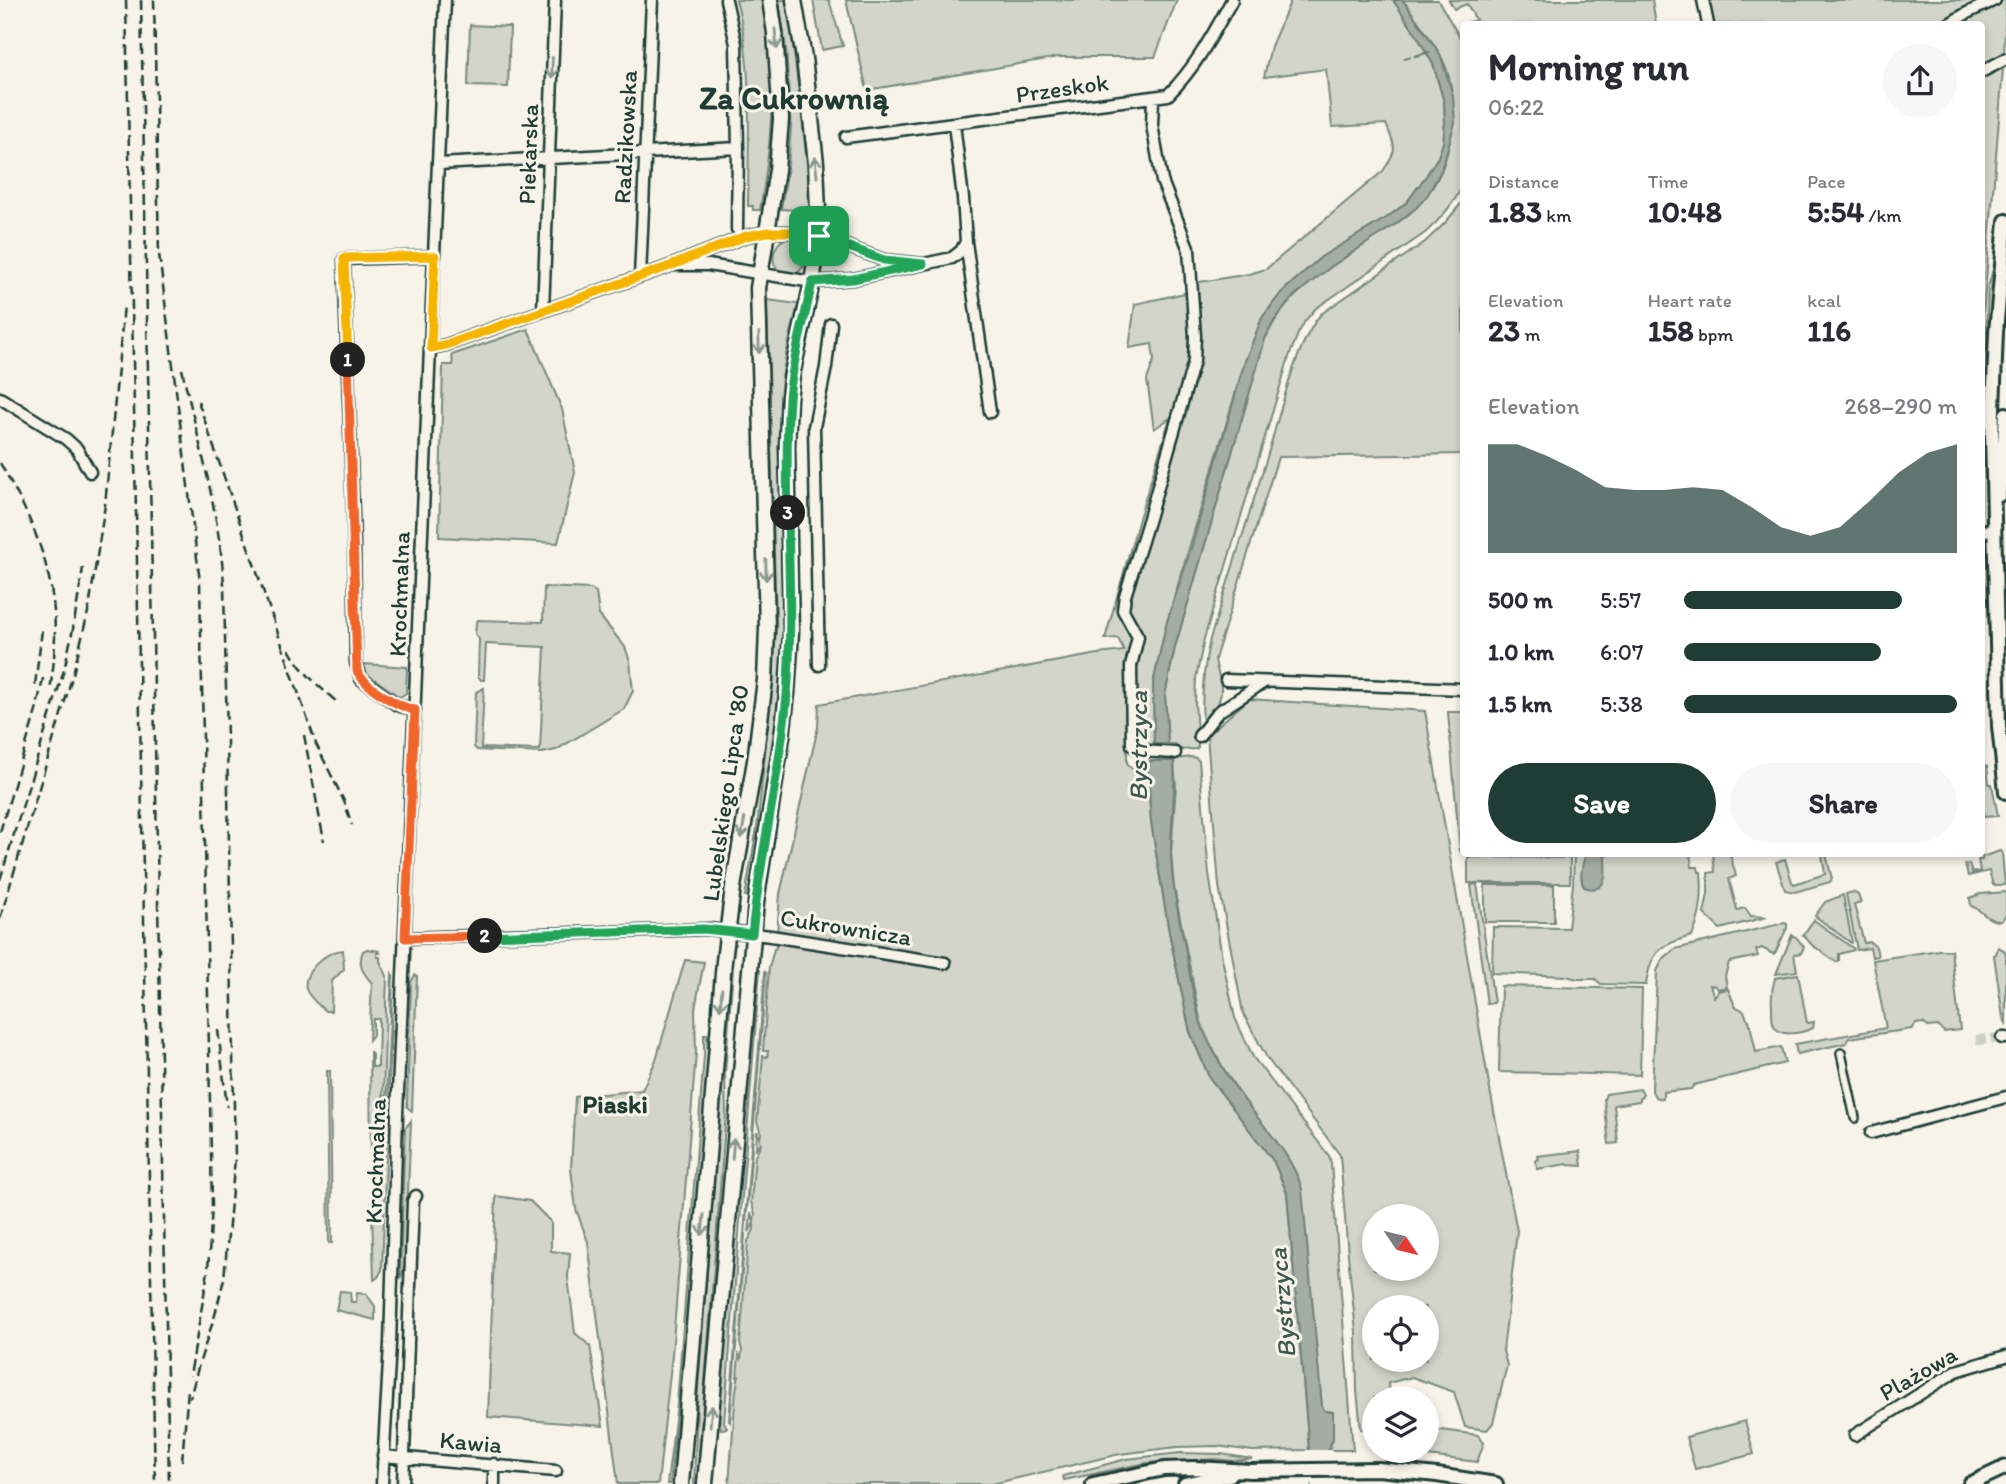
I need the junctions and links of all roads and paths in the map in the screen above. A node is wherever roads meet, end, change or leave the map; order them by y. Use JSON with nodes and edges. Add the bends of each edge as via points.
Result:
{"nodes":[{"id":1,"x":445,"y":0,"type":"edge"},
{"id":2,"x":555,"y":0,"type":"edge"},
{"id":3,"x":652,"y":0,"type":"edge"},
{"id":4,"x":726,"y":0,"type":"edge"},
{"id":5,"x":770,"y":0,"type":"edge"},
{"id":6,"x":794,"y":0,"type":"edge"},
{"id":7,"x":1232,"y":0,"type":"edge"},
{"id":8,"x":1703,"y":0,"type":"edge"},
{"id":9,"x":1995,"y":0,"type":"edge"},
{"id":10,"x":1707,"y":21,"type":"edge"},
{"id":11,"x":1954,"y":21,"type":"edge"},
{"id":12,"x":2006,"y":60,"type":"edge"},
{"id":13,"x":1985,"y":70,"type":"edge"},
{"id":14,"x":1153,"y":98,"type":"junction"},
{"id":15,"x":954,"y":124,"type":"junction"},
{"id":16,"x":846,"y":137,"type":"dead end"},
{"id":17,"x":738,"y":148,"type":"junction"},
{"id":18,"x":645,"y":153,"type":"junction"},
{"id":19,"x":548,"y":157,"type":"junction"},
{"id":20,"x":439,"y":164,"type":"junction"},
{"id":21,"x":2006,"y":221,"type":"edge"},
{"id":22,"x":737,"y":229,"type":"dead end"},
{"id":23,"x":768,"y":232,"type":"junction"},
{"id":24,"x":819,"y":236,"type":"junction"},
{"id":25,"x":966,"y":242,"type":"junction"},
{"id":26,"x":435,"y":256,"type":"junction"},
{"id":27,"x":2004,"y":263,"type":"edge"},
{"id":28,"x":923,"y":264,"type":"junction"},
{"id":29,"x":670,"y":266,"type":"junction"},
{"id":30,"x":760,"y":274,"type":"junction"},
{"id":31,"x":640,"y":277,"type":"junction"},
{"id":32,"x":812,"y":282,"type":"junction"},
{"id":33,"x":2003,"y":299,"type":"edge"},
{"id":34,"x":542,"y":311,"type":"junction"},
{"id":35,"x":831,"y":324,"type":"dead end"},
{"id":36,"x":431,"y":348,"type":"junction"},
{"id":37,"x":0,"y":398,"type":"edge"},
{"id":38,"x":990,"y":412,"type":"dead end"},
{"id":39,"x":2006,"y":415,"type":"edge"},
{"id":40,"x":90,"y":472,"type":"dead end"},
{"id":41,"x":1995,"y":530,"type":"junction"},
{"id":42,"x":1985,"y":531,"type":"edge"},
{"id":43,"x":819,"y":665,"type":"dead end"},
{"id":44,"x":1226,"y":680,"type":"dead end"},
{"id":45,"x":1265,"y":682,"type":"junction"},
{"id":46,"x":1460,"y":689,"type":"edge"},
{"id":47,"x":2002,"y":706,"type":"edge"},
{"id":48,"x":415,"y":710,"type":"junction"},
{"id":49,"x":1199,"y":736,"type":"dead end"},
{"id":50,"x":1175,"y":753,"type":"dead end"},
{"id":51,"x":2006,"y":792,"type":"edge"},
{"id":52,"x":728,"y":931,"type":"junction"},
{"id":53,"x":752,"y":934,"type":"junction"},
{"id":54,"x":405,"y":938,"type":"junction"},
{"id":55,"x":944,"y":963,"type":"dead end"},
{"id":56,"x":1841,"y":1053,"type":"dead end"},
{"id":57,"x":2006,"y":1097,"type":"edge"},
{"id":58,"x":1855,"y":1118,"type":"dead end"},
{"id":59,"x":1871,"y":1133,"type":"dead end"},
{"id":60,"x":416,"y":1196,"type":"dead end"},
{"id":61,"x":2006,"y":1356,"type":"edge"},
{"id":62,"x":1855,"y":1434,"type":"dead end"},
{"id":63,"x":383,"y":1456,"type":"junction"},
{"id":64,"x":404,"y":1458,"type":"junction"},
{"id":65,"x":494,"y":1465,"type":"junction"},
{"id":66,"x":2006,"y":1467,"type":"edge"},
{"id":67,"x":556,"y":1471,"type":"dead end"},
{"id":68,"x":1251,"y":1471,"type":"junction"},
{"id":69,"x":382,"y":1484,"type":"edge"},
{"id":70,"x":403,"y":1484,"type":"edge"},
{"id":71,"x":494,"y":1484,"type":"edge"},
{"id":72,"x":681,"y":1484,"type":"edge"},
{"id":73,"x":705,"y":1484,"type":"edge"},
{"id":74,"x":1093,"y":1484,"type":"edge"},
{"id":75,"x":1185,"y":1484,"type":"edge"},
{"id":76,"x":1496,"y":1484,"type":"edge"},
{"id":77,"x":1970,"y":1484,"type":"edge"}],
"edges":[{"from":1,"to":20,"type":"street","name":"Krochmalna"},
{"from":2,"to":19,"type":"street","name":"Piekarska","one_way":true},
{"from":3,"to":18,"type":"street","name":"Radzikowska"},
{"from":4,"to":17,"type":"street","via":[[736,44]]},
{"from":5,"to":23,"type":"main road","one_way":true,"via":[[781,119]]},
{"from":24,"to":6,"type":"main road","one_way":true,"via":[[816,163]]},
{"from":7,"to":14,"type":"street","name":"Przeskok","via":[[1187,76],[1168,95]]},
{"from":8,"to":10,"type":"street"},
{"from":9,"to":11,"type":"street"},
{"from":12,"to":13,"type":"street"},
{"from":14,"to":15,"type":"street","name":"Przeskok"},
{"from":14,"to":50,"type":"street","via":[[1152,125],[1163,181],[1189,250],[1194,360],[1123,610],[1138,638],[1131,666],[1132,745],[1140,751]]},
{"from":15,"to":16,"type":"street","name":"Przeskok"},
{"from":15,"to":25,"type":"street"},
{"from":17,"to":18,"type":"street"},
{"from":17,"to":22,"type":"street"},
{"from":18,"to":19,"type":"street"},
{"from":18,"to":31,"type":"street","name":"Radzikowska"},
{"from":19,"to":20,"type":"street"},
{"from":19,"to":34,"type":"street","name":"Piekarska"},
{"from":20,"to":26,"type":"street","name":"Krochmalna"},
{"from":21,"to":27,"type":"street"},
{"from":23,"to":24,"type":"street"},
{"from":23,"to":29,"type":"street"},
{"from":23,"to":30,"type":"main road","name":"Lubelskiego Lipca '80"},
{"from":24,"to":28,"type":"street","via":[[884,260]]},
{"from":24,"to":32,"type":"main road","name":"Lubelskiego Lipca '80"},
{"from":25,"to":28,"type":"street","via":[[952,258]]},
{"from":25,"to":38,"type":"street"},
{"from":26,"to":36,"type":"street","name":"Krochmalna"},
{"from":26,"to":48,"type":"street","via":[[344,258],[356,663],[361,679],[397,705]]},
{"from":27,"to":33,"type":"street"},
{"from":28,"to":32,"type":"street","via":[[853,279]]},
{"from":29,"to":30,"type":"street","via":[[708,265]]},
{"from":29,"to":31,"type":"street"},
{"from":30,"to":32,"type":"street"},
{"from":30,"to":52,"type":"main road","name":"Lubelskiego Lipca '80","one_way":true,"via":[[765,680]]},
{"from":31,"to":34,"type":"street"},
{"from":32,"to":53,"type":"main road","name":"Lubelskiego Lipca '80","via":[[789,398],[791,632],[787,694]]},
{"from":33,"to":41,"type":"street","via":[[1992,423]]},
{"from":34,"to":36,"type":"street"},
{"from":35,"to":43,"type":"street","via":[[814,427]]},
{"from":36,"to":48,"type":"street","name":"Krochmalna"},
{"from":37,"to":40,"type":"street","via":[[66,439]]},
{"from":39,"to":41,"type":"street"},
{"from":41,"to":42,"type":"street"},
{"from":41,"to":47,"type":"street"},
{"from":44,"to":45,"type":"street"},
{"from":45,"to":46,"type":"street"},
{"from":45,"to":49,"type":"street","via":[[1219,712]]},
{"from":47,"to":51,"type":"street","via":[[2000,746]]},
{"from":48,"to":54,"type":"street","name":"Krochmalna"},
{"from":52,"to":53,"type":"street","name":"Cukrownicza"},
{"from":52,"to":54,"type":"street","name":"Cukrownicza"},
{"from":52,"to":72,"type":"main road","name":"Lubelskiego Lipca '80","one_way":true},
{"from":53,"to":55,"type":"street","name":"Cukrownicza"},
{"from":73,"to":53,"type":"main road","name":"Lubelskiego Lipca '80","one_way":true},
{"from":54,"to":63,"type":"street","name":"Krochmalna"},
{"from":56,"to":58,"type":"street"},
{"from":57,"to":59,"type":"street"},
{"from":60,"to":64,"type":"street"},
{"from":61,"to":62,"type":"street","name":"Plażowa","via":[[1956,1371]]},
{"from":63,"to":64,"type":"street","name":"Kawia"},
{"from":63,"to":69,"type":"street","name":"Krochmalna"},
{"from":64,"to":65,"type":"street","name":"Kawia"},
{"from":64,"to":70,"type":"street"},
{"from":65,"to":67,"type":"street","name":"Kawia"},
{"from":65,"to":71,"type":"street"},
{"from":66,"to":77,"type":"street"},
{"from":68,"to":74,"type":"street","via":[[1164,1469]]},
{"from":68,"to":75,"type":"street"},
{"from":68,"to":76,"type":"street","via":[[1378,1469]]}]}
